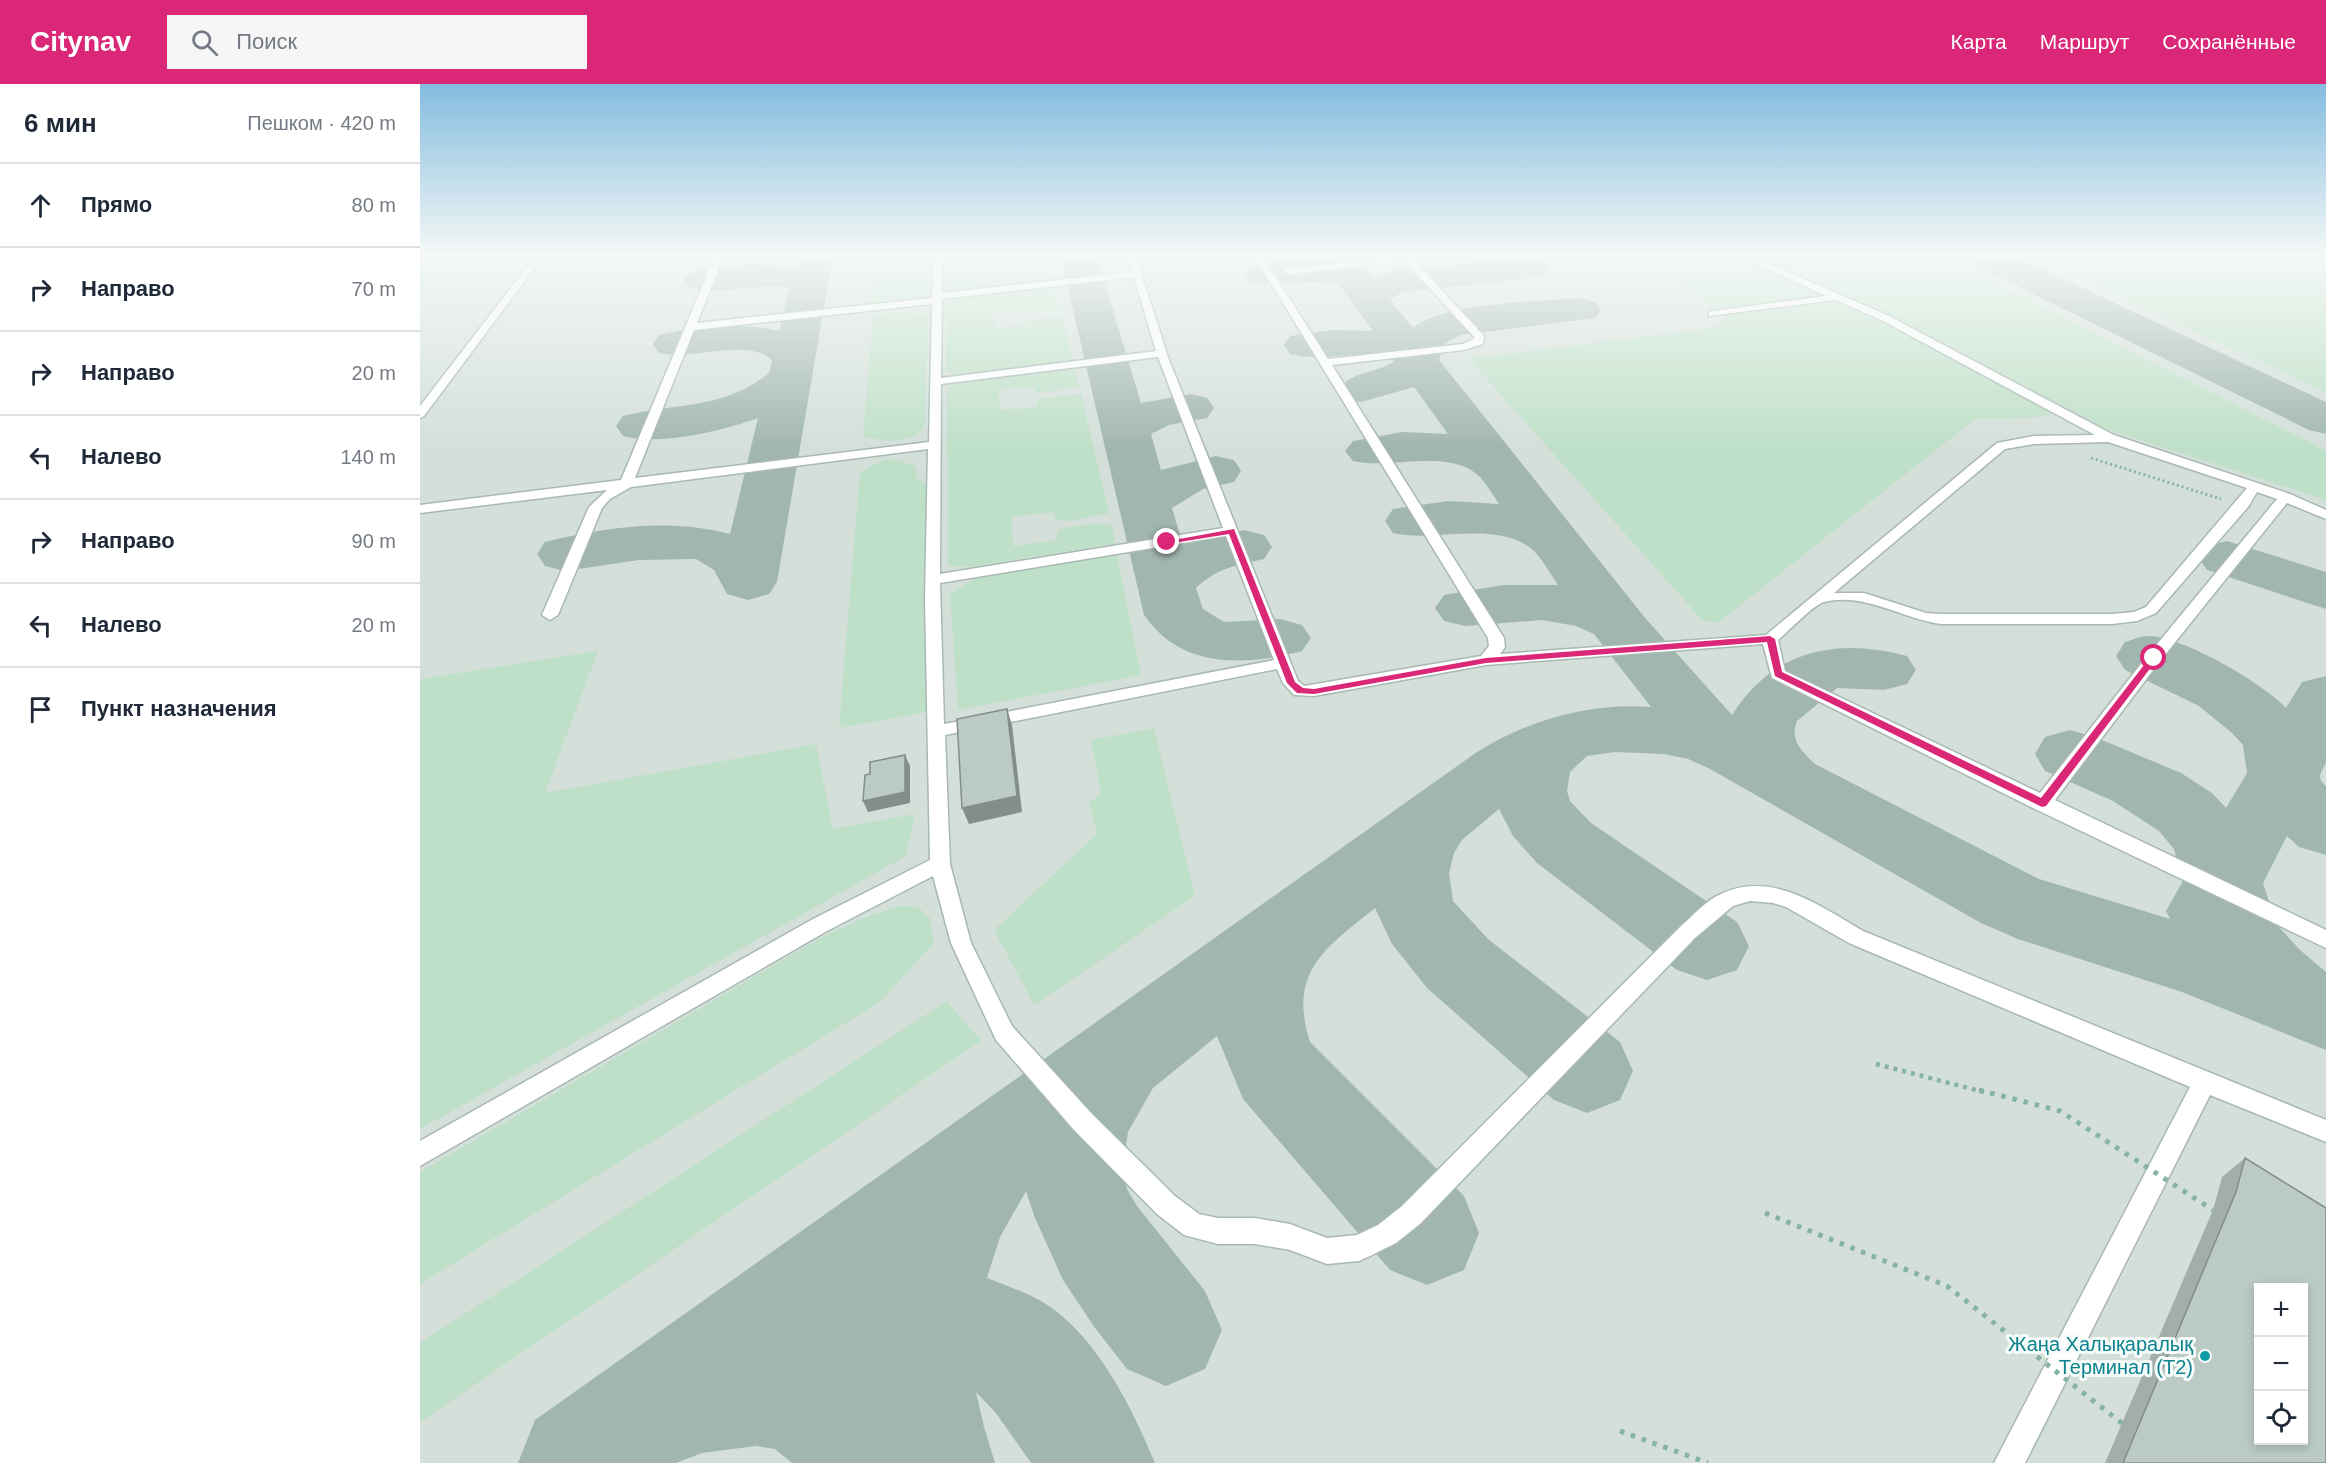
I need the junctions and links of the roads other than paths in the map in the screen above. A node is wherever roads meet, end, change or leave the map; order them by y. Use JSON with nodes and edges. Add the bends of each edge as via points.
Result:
{"nodes":[{"id":1,"x":492,"y":318,"type":"edge"},
{"id":2,"x":694,"y":318,"type":"edge"},
{"id":3,"x":766,"y":318,"type":"edge"},
{"id":4,"x":936,"y":318,"type":"edge"},
{"id":5,"x":1151,"y":318,"type":"edge"},
{"id":6,"x":1297,"y":318,"type":"edge"},
{"id":7,"x":1462,"y":318,"type":"edge"},
{"id":8,"x":1884,"y":318,"type":"edge"},
{"id":9,"x":690,"y":327,"type":"junction"},
{"id":10,"x":1162,"y":353,"type":"junction"},
{"id":11,"x":1325,"y":363,"type":"junction"},
{"id":12,"x":934,"y":382,"type":"junction"},
{"id":13,"x":420,"y":414,"type":"edge"},
{"id":14,"x":2110,"y":438,"type":"junction"},
{"id":15,"x":934,"y":445,"type":"junction"},
{"id":16,"x":626,"y":484,"type":"junction"},
{"id":17,"x":2254,"y":487,"type":"junction"},
{"id":18,"x":2285,"y":497,"type":"junction"},
{"id":19,"x":420,"y":509,"type":"edge"},
{"id":20,"x":2326,"y":515,"type":"edge"},
{"id":21,"x":1231,"y":531,"type":"junction"},
{"id":22,"x":932,"y":580,"type":"junction"},
{"id":23,"x":1819,"y":598,"type":"junction"},
{"id":24,"x":550,"y":615,"type":"dead end"},
{"id":25,"x":1770,"y":639,"type":"junction"},
{"id":26,"x":1486,"y":660,"type":"junction"},
{"id":27,"x":1283,"y":663,"type":"junction"},
{"id":28,"x":936,"y":731,"type":"junction"},
{"id":29,"x":2042,"y":804,"type":"junction"},
{"id":30,"x":940,"y":864,"type":"junction"},
{"id":31,"x":2326,"y":940,"type":"edge"},
{"id":32,"x":2205,"y":1083,"type":"junction"},
{"id":33,"x":2326,"y":1131,"type":"edge"},
{"id":34,"x":420,"y":1154,"type":"edge"},
{"id":35,"x":2009,"y":1463,"type":"edge"}],
"edges":[{"from":1,"to":13,"type":"lane"},
{"from":2,"to":9,"type":"lane"},
{"from":3,"to":9,"type":"lane"},
{"from":4,"to":12,"type":"lane"},
{"from":5,"to":10,"type":"lane"},
{"from":6,"to":11,"type":"lane"},
{"from":7,"to":11,"type":"lane","via":[[1480,338],[1479,342]]},
{"from":8,"to":14,"type":"lane"},
{"from":9,"to":16,"type":"lane"},
{"from":10,"to":12,"type":"lane"},
{"from":10,"to":21,"type":"lane"},
{"from":11,"to":26,"type":"lane","via":[[1496,638],[1497,647]]},
{"from":12,"to":15,"type":"lane"},
{"from":14,"to":17,"type":"lane"},
{"from":14,"to":23,"type":"lane","via":[[2034,440],[2001,446]]},
{"from":15,"to":16,"type":"lane"},
{"from":15,"to":22,"type":"lane"},
{"from":16,"to":19,"type":"lane"},
{"from":16,"to":24,"type":"lane","via":[[605,496],[596,507]]},
{"from":17,"to":18,"type":"lane"},
{"from":17,"to":23,"type":"lane","via":[[2151,610],[2138,616],[1941,619],[1864,597]]},
{"from":18,"to":20,"type":"lane"},
{"from":18,"to":29,"type":"lane"},
{"from":21,"to":22,"type":"lane"},
{"from":21,"to":27,"type":"lane"},
{"from":22,"to":28,"type":"lane"},
{"from":23,"to":25,"type":"lane"},
{"from":25,"to":26,"type":"lane"},
{"from":25,"to":29,"type":"lane","via":[[1778,674]]},
{"from":26,"to":27,"type":"lane","via":[[1314,692],[1300,691],[1291,683]]},
{"from":27,"to":28,"type":"lane"},
{"from":28,"to":30,"type":"lane"},
{"from":29,"to":31,"type":"lane"},
{"from":30,"to":32,"type":"lane","via":[[961,943],[1004,1033],[1083,1122],[1166,1205],[1193,1226],[1279,1235],[1327,1251],[1359,1248],[1387,1234],[1411,1215],[1688,932],[1726,900],[1750,893],[1773,894],[1792,901],[1856,937]]},
{"from":30,"to":34,"type":"lane","via":[[820,925]]},
{"from":32,"to":33,"type":"lane"},
{"from":32,"to":35,"type":"lane"}]}
